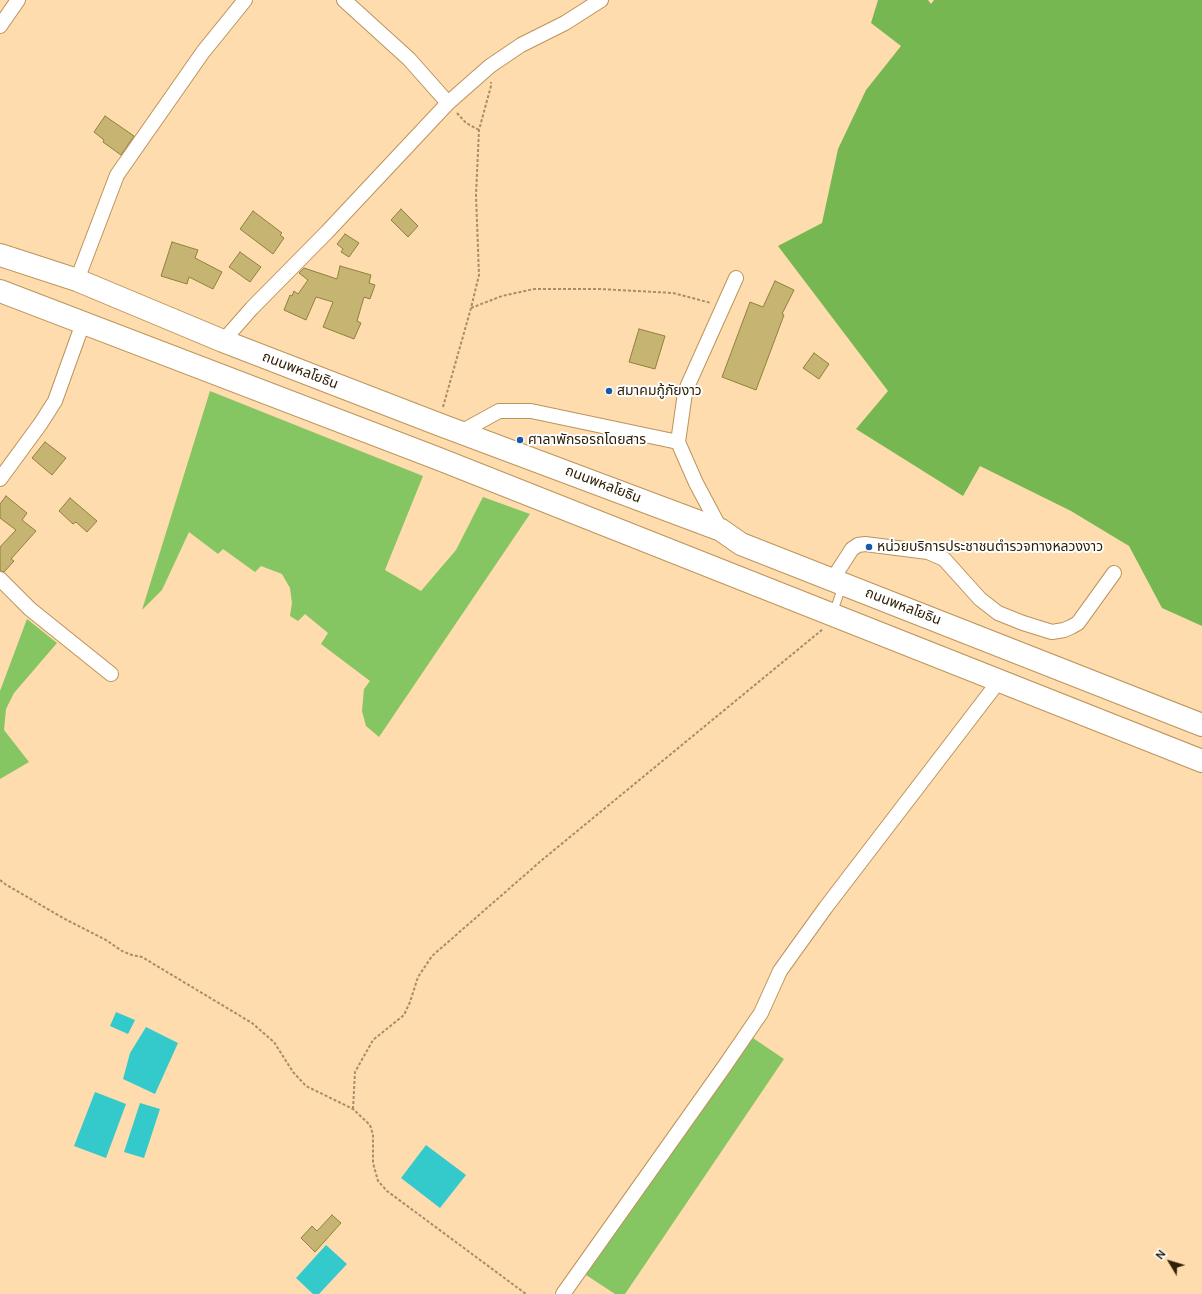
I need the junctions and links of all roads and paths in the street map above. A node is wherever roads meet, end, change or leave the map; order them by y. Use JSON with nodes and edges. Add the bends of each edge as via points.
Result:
{"nodes":[{"id":1,"x":18,"y":0,"type":"edge"},
{"id":2,"x":245,"y":0,"type":"edge"},
{"id":3,"x":344,"y":0,"type":"edge"},
{"id":4,"x":601,"y":0,"type":"edge"},
{"id":5,"x":0,"y":26,"type":"edge"},
{"id":6,"x":490,"y":66,"type":"junction"},
{"id":7,"x":448,"y":103,"type":"junction"},
{"id":8,"x":479,"y":130,"type":"junction"},
{"id":9,"x":0,"y":255,"type":"edge"},
{"id":10,"x":736,"y":278,"type":"dead end"},
{"id":11,"x":77,"y":280,"type":"junction"},
{"id":12,"x":0,"y":291,"type":"edge"},
{"id":13,"x":723,"y":306,"type":"junction"},
{"id":14,"x":471,"y":308,"type":"junction"},
{"id":15,"x":83,"y":323,"type":"junction"},
{"id":16,"x":223,"y":341,"type":"junction"},
{"id":17,"x":438,"y":424,"type":"junction"},
{"id":18,"x":461,"y":432,"type":"junction"},
{"id":19,"x":678,"y":442,"type":"junction"},
{"id":20,"x":0,"y":479,"type":"edge"},
{"id":21,"x":721,"y":530,"type":"junction"},
{"id":22,"x":1114,"y":573,"type":"dead end"},
{"id":23,"x":0,"y":579,"type":"edge"},
{"id":24,"x":838,"y":582,"type":"junction"},
{"id":25,"x":835,"y":616,"type":"junction"},
{"id":26,"x":111,"y":674,"type":"dead end"},
{"id":27,"x":998,"y":681,"type":"junction"},
{"id":28,"x":1202,"y":725,"type":"edge"},
{"id":29,"x":1202,"y":761,"type":"edge"},
{"id":30,"x":0,"y":880,"type":"edge"},
{"id":31,"x":353,"y":1109,"type":"junction"},
{"id":32,"x":526,"y":1294,"type":"edge"},
{"id":33,"x":563,"y":1294,"type":"edge"}],
"edges":[{"from":1,"to":5,"type":"street"},
{"from":2,"to":11,"type":"street","via":[[203,52],[124,164],[112,186]]},
{"from":3,"to":7,"type":"street","via":[[409,59]]},
{"from":4,"to":6,"type":"street","via":[[565,23],[521,45]]},
{"from":6,"to":7,"type":"street"},
{"from":6,"to":8,"type":"path","via":[[491,86]]},
{"from":7,"to":8,"type":"path","via":[[466,123]]},
{"from":7,"to":16,"type":"street"},
{"from":8,"to":14,"type":"path","via":[[476,195],[479,275]]},
{"from":9,"to":11,"type":"highway","name":"ถนนพหลโยธิน"},
{"from":10,"to":13,"type":"street"},
{"from":11,"to":16,"type":"highway","name":"ถนนพหลโยธิน"},
{"from":12,"to":15,"type":"highway"},
{"from":13,"to":14,"type":"path","via":[[672,293],[534,289],[502,296]]},
{"from":13,"to":19,"type":"street","via":[[685,393]]},
{"from":14,"to":17,"type":"path"},
{"from":15,"to":20,"type":"street","via":[[55,401]]},
{"from":15,"to":25,"type":"highway","via":[[439,459]]},
{"from":16,"to":17,"type":"highway","name":"ถนนพหลโยธิน"},
{"from":17,"to":18,"type":"highway","name":"ถนนพหลโยธิน"},
{"from":18,"to":19,"type":"street","via":[[499,411],[531,411]]},
{"from":18,"to":21,"type":"highway","name":"ถนนพหลโยธิน"},
{"from":19,"to":21,"type":"street"},
{"from":21,"to":24,"type":"highway","name":"ถนนพหลโยธิน","via":[[741,544]]},
{"from":22,"to":24,"type":"street","via":[[1078,623],[1064,630],[1052,632],[998,613],[980,599],[944,559],[928,552],[858,545],[852,549]]},
{"from":23,"to":26,"type":"street","via":[[30,609]]},
{"from":24,"to":25,"type":"lane"},
{"from":24,"to":28,"type":"highway","name":"ถนนพหลโยธิน"},
{"from":25,"to":27,"type":"highway"},
{"from":25,"to":31,"type":"path","via":[[542,860],[432,956],[418,977],[404,1014],[373,1040],[355,1072]]},
{"from":27,"to":29,"type":"highway"},
{"from":27,"to":33,"type":"street","via":[[794,950],[780,971],[757,1019]]},
{"from":30,"to":31,"type":"path","via":[[122,951],[142,957],[252,1024],[274,1042],[293,1072],[306,1086]]},
{"from":31,"to":32,"type":"path","via":[[370,1125],[373,1163],[378,1181]]}]}
